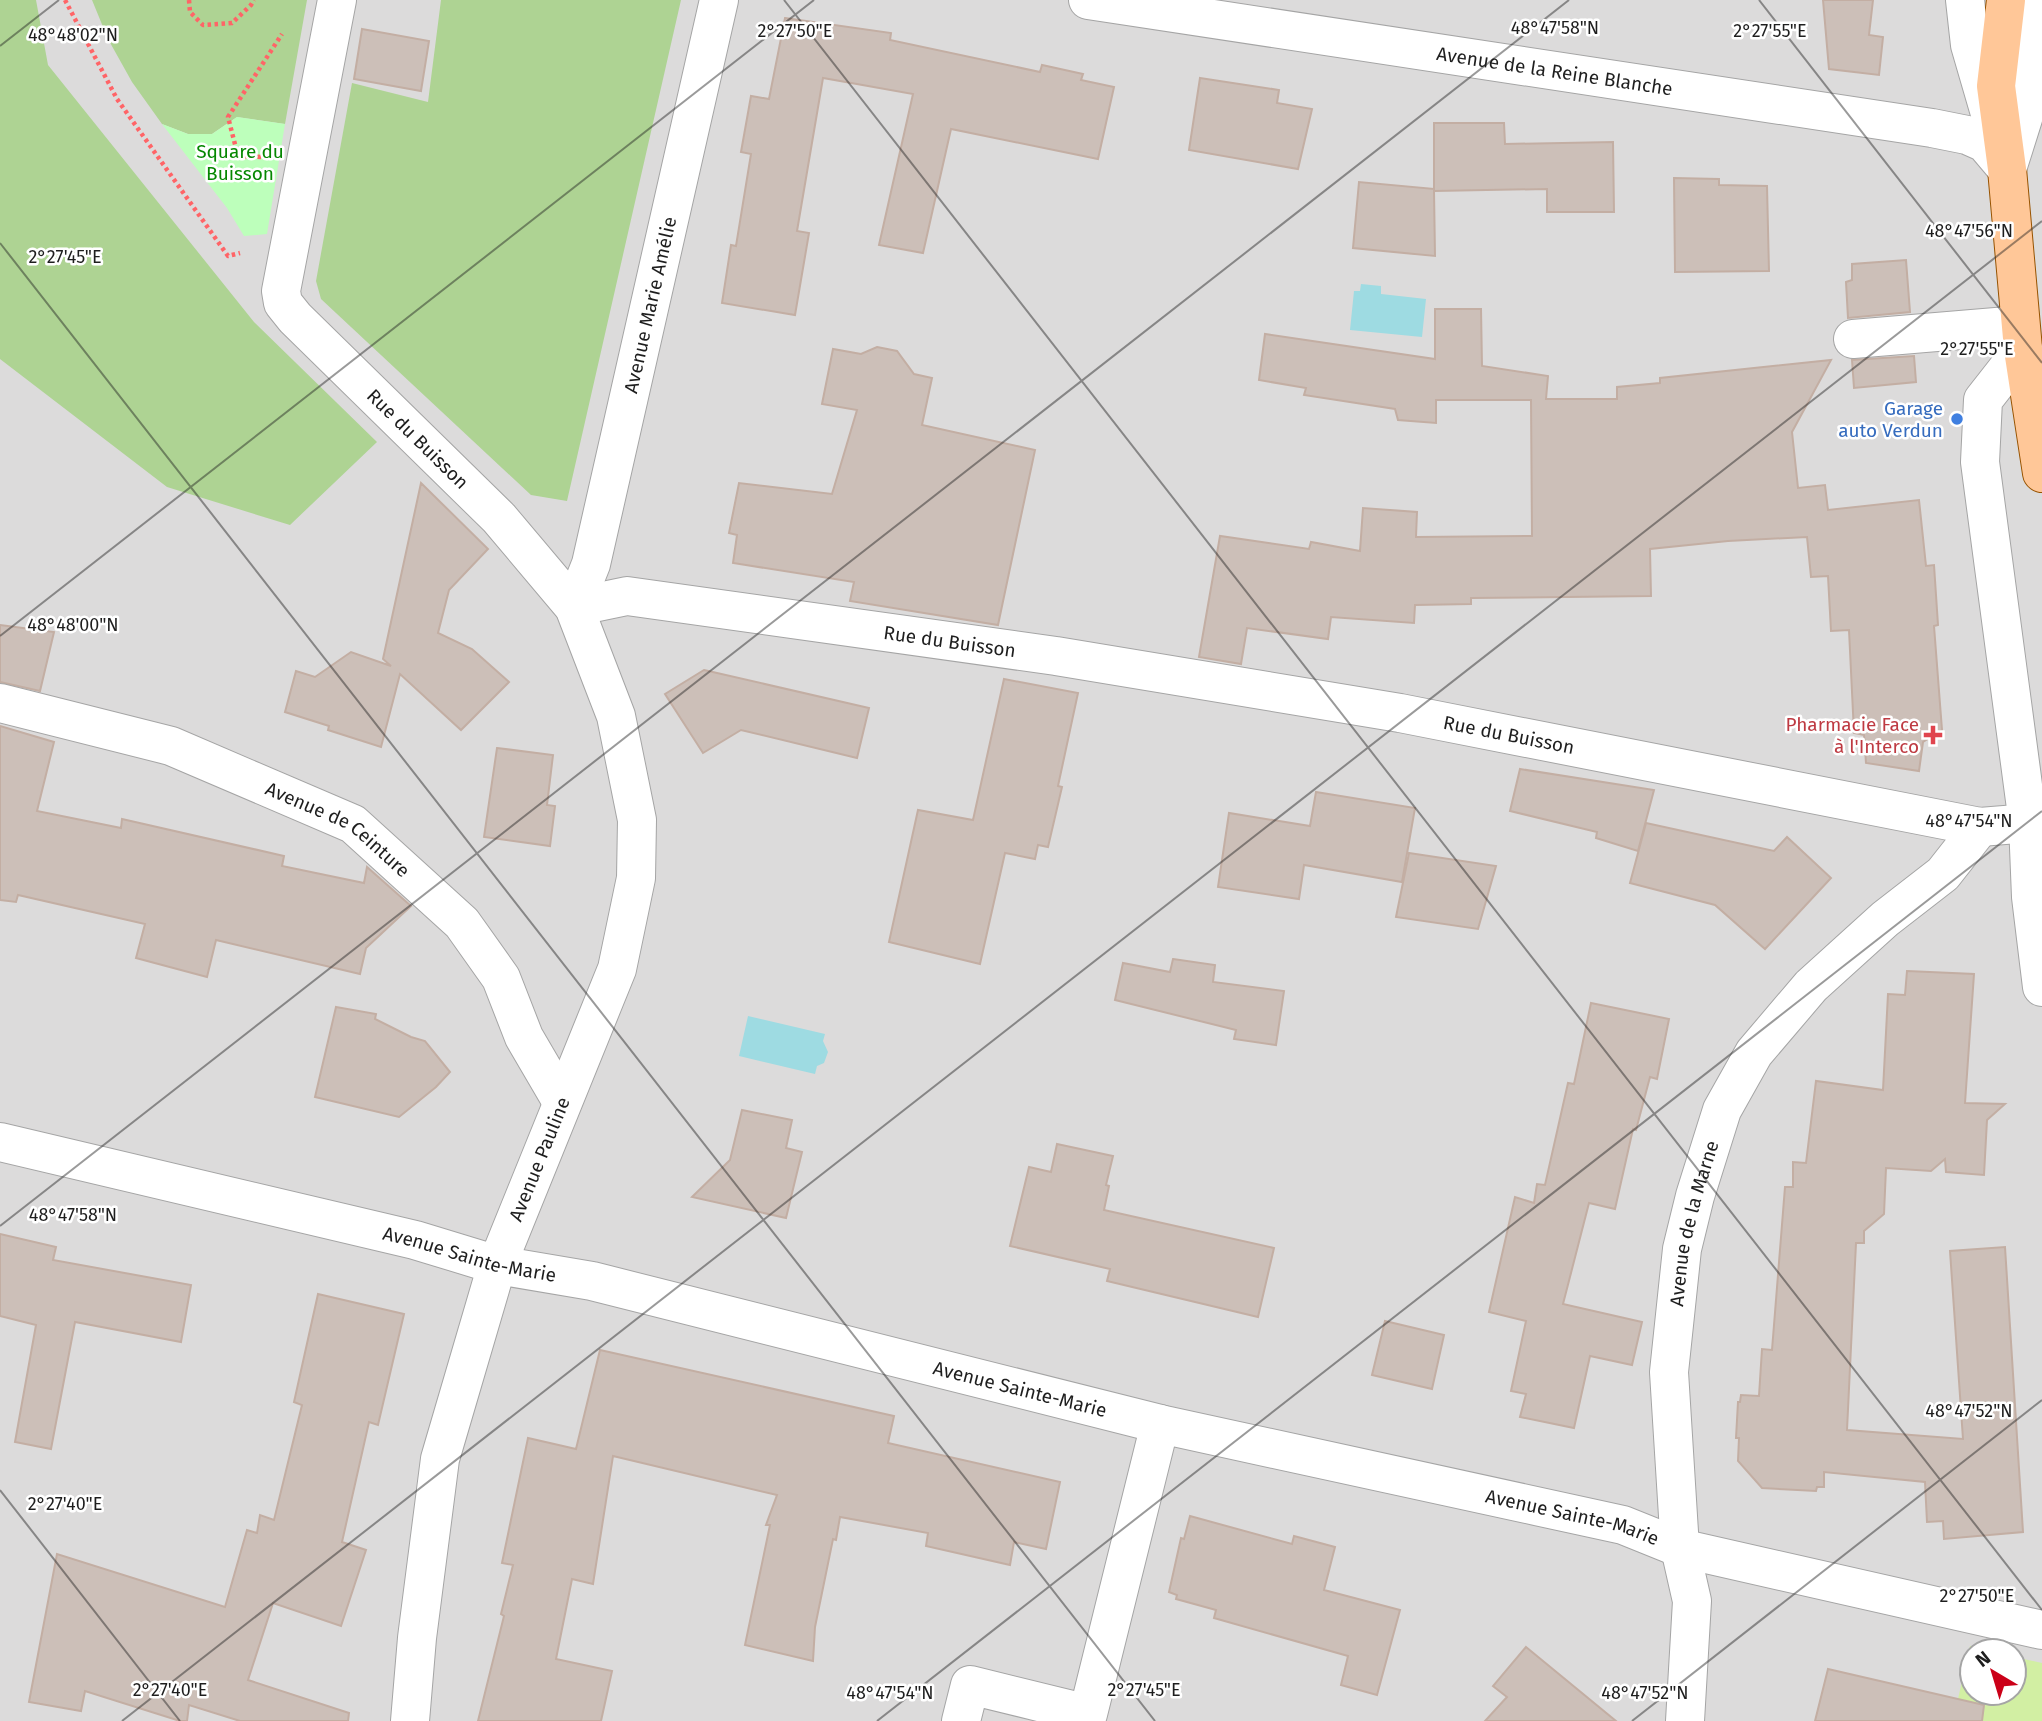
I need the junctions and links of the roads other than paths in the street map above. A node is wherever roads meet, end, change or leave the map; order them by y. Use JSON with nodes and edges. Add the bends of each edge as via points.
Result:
{"nodes":[{"id":1,"x":337,"y":0,"type":"edge"},
{"id":2,"x":719,"y":0,"type":"edge"},
{"id":3,"x":1088,"y":0,"type":"edge"},
{"id":4,"x":1965,"y":0,"type":"edge"},
{"id":5,"x":2006,"y":0,"type":"edge"},
{"id":6,"x":2039,"y":0,"type":"edge"},
{"id":7,"x":2007,"y":169,"type":"junction"},
{"id":8,"x":2021,"y":337,"type":"junction"},
{"id":9,"x":1853,"y":340,"type":"dead end"},
{"id":10,"x":2042,"y":473,"type":"edge"},
{"id":11,"x":574,"y":607,"type":"junction"},
{"id":12,"x":0,"y":703,"type":"edge"},
{"id":13,"x":2035,"y":822,"type":"edge"},
{"id":14,"x":1980,"y":827,"type":"junction"},
{"id":15,"x":2042,"y":987,"type":"edge"},
{"id":16,"x":562,"y":1102,"type":"junction"},
{"id":17,"x":0,"y":1142,"type":"edge"},
{"id":18,"x":497,"y":1265,"type":"junction"},
{"id":19,"x":1160,"y":1424,"type":"junction"},
{"id":20,"x":1680,"y":1548,"type":"junction"},
{"id":21,"x":2042,"y":1630,"type":"edge"},
{"id":22,"x":410,"y":1721,"type":"edge"},
{"id":23,"x":961,"y":1721,"type":"edge"},
{"id":24,"x":1685,"y":1721,"type":"edge"}],
"edges":[{"from":1,"to":11,"type":"street","name":"Rue du Buisson","via":[[281,291],[283,303],[499,518]]},
{"from":2,"to":11,"type":"street","name":"Avenue Marie Amélie","via":[[592,564]]},
{"from":3,"to":7,"type":"street","name":"Avenue de la Reine Blanche","via":[[1932,128],[1985,143]]},
{"from":4,"to":7,"type":"street","via":[[1970,45]]},
{"from":5,"to":7,"type":"main road","via":[[1996,86]]},
{"from":6,"to":7,"type":"street","via":[[2032,90]]},
{"from":7,"to":8,"type":"main road"},
{"from":8,"to":9,"type":"street"},
{"from":8,"to":10,"type":"main road"},
{"from":8,"to":13,"type":"street","via":[[1983,400],[1980,462]]},
{"from":11,"to":14,"type":"street","name":"Rue du Buisson","via":[[627,596],[1056,656],[1400,713]]},
{"from":11,"to":16,"type":"street","name":"Avenue Pauline","via":[[615,716],[637,820],[636,878],[617,969]]},
{"from":12,"to":16,"type":"street","name":"Avenue de Ceinture","via":[[171,746],[352,824],[462,923],[501,978],[524,1037]]},
{"from":13,"to":14,"type":"street","name":"Rue du Buisson"},
{"from":13,"to":15,"type":"street","via":[[2031,897]]},
{"from":14,"to":20,"type":"street","name":"Avenue de la Marne","via":[[1943,874],[1811,986],[1754,1053],[1722,1110],[1682,1249],[1669,1372]]},
{"from":16,"to":18,"type":"street","name":"Avenue Pauline"},
{"from":17,"to":18,"type":"street","name":"Avenue Sainte-Marie","via":[[415,1240]]},
{"from":18,"to":19,"type":"street","name":"Avenue Sainte-Marie","via":[[592,1281]]},
{"from":18,"to":22,"type":"street","name":"Avenue Pauline","via":[[440,1459]]},
{"from":19,"to":20,"type":"street","name":"Avenue Sainte-Marie","via":[[1623,1525]]},
{"from":19,"to":23,"type":"street","via":[[1088,1714],[970,1685]]},
{"from":20,"to":21,"type":"street","name":"Avenue Sainte-Marie"},
{"from":20,"to":24,"type":"street","name":"Avenue de la Marne","via":[[1692,1601]]}]}
